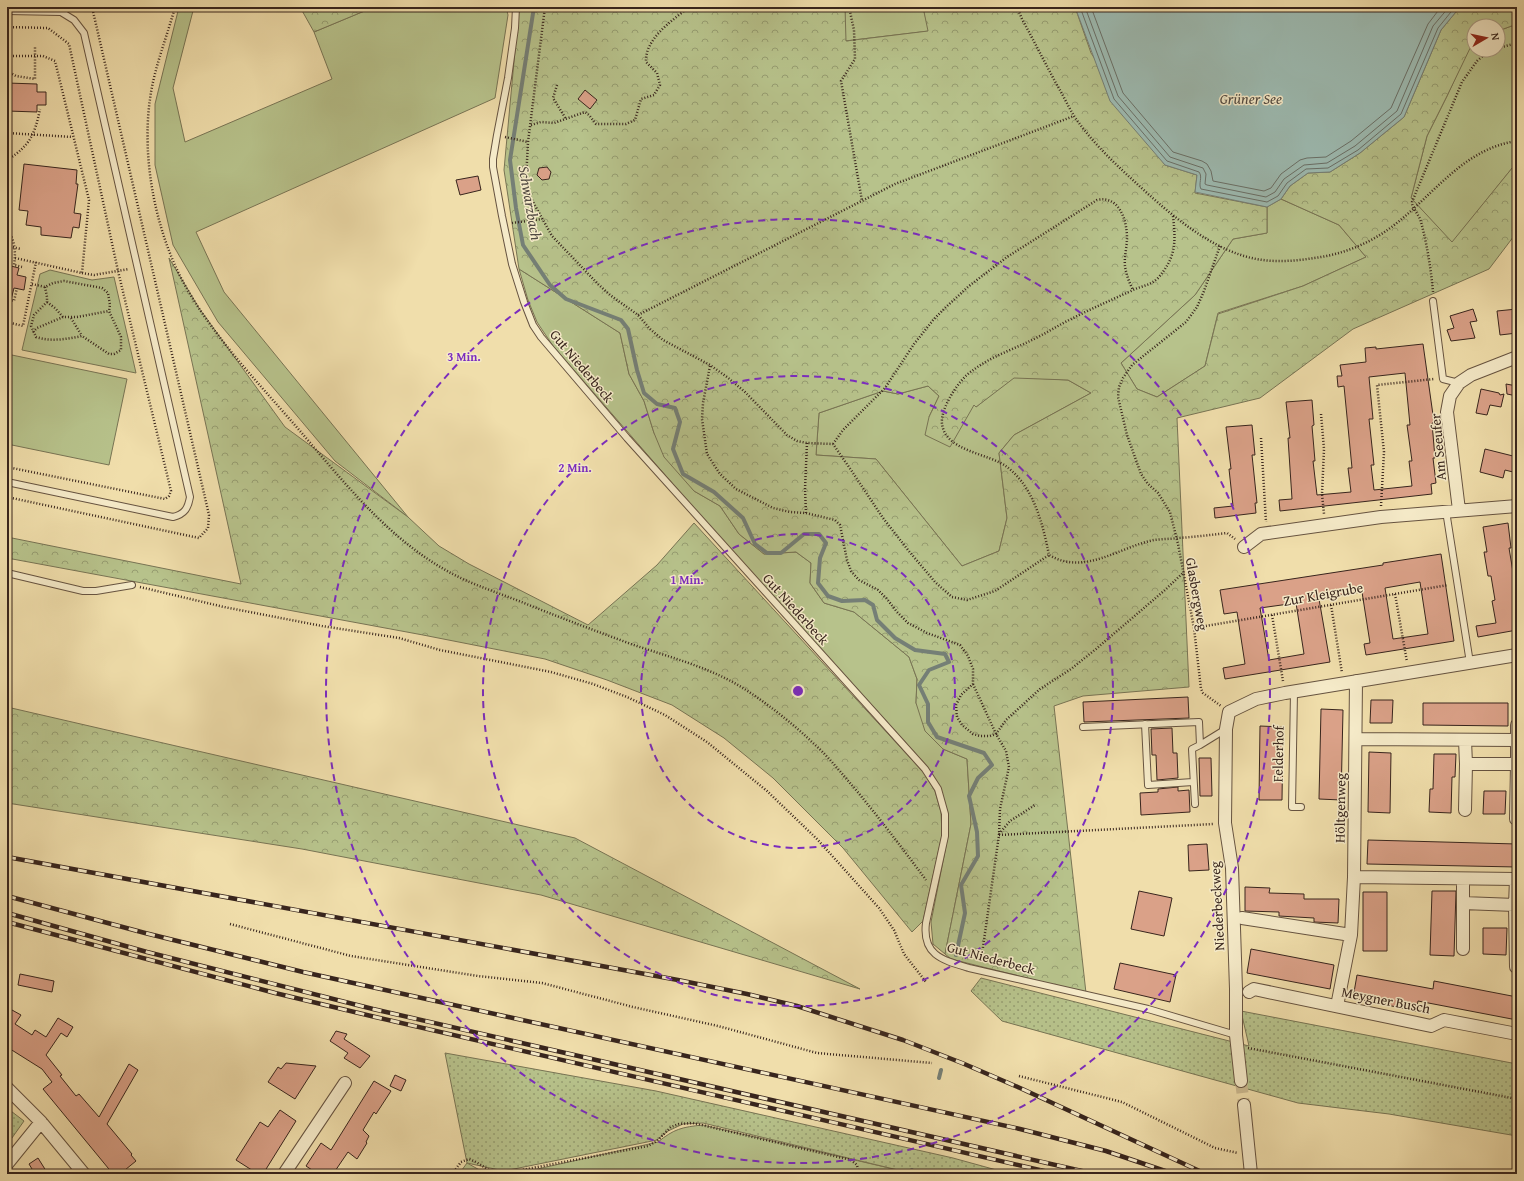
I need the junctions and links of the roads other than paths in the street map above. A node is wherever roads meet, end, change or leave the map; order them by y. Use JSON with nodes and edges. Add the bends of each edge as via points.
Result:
{"nodes":[{"id":1,"x":516,"y":7,"type":"edge"},
{"id":2,"x":7,"y":11,"type":"edge"},
{"id":3,"x":1433,"y":301,"type":"road end"},
{"id":4,"x":1517,"y":357,"type":"edge"},
{"id":5,"x":1459,"y":383,"type":"junction"},
{"id":6,"x":7,"y":482,"type":"edge"},
{"id":7,"x":1515,"y":506,"type":"edge"},
{"id":8,"x":1459,"y":510,"type":"junction"},
{"id":9,"x":1446,"y":512,"type":"junction"},
{"id":10,"x":1244,"y":547,"type":"road end"},
{"id":11,"x":7,"y":573,"type":"edge"},
{"id":12,"x":132,"y":585,"type":"road end"},
{"id":13,"x":1517,"y":654,"type":"edge"},
{"id":14,"x":1470,"y":663,"type":"junction"},
{"id":15,"x":1356,"y":681,"type":"junction"},
{"id":16,"x":1289,"y":693,"type":"junction"},
{"id":17,"x":1145,"y":724,"type":"junction"},
{"id":18,"x":1517,"y":725,"type":"edge"},
{"id":19,"x":1082,"y":727,"type":"dead end"},
{"id":20,"x":1226,"y":729,"type":"junction"},
{"id":21,"x":1356,"y":739,"type":"junction"},
{"id":22,"x":1465,"y":740,"type":"junction"},
{"id":23,"x":1517,"y":740,"type":"edge"},
{"id":24,"x":1200,"y":745,"type":"junction"},
{"id":25,"x":1466,"y":764,"type":"junction"},
{"id":26,"x":1516,"y":764,"type":"edge"},
{"id":27,"x":1193,"y":782,"type":"junction"},
{"id":28,"x":1195,"y":804,"type":"dead end"},
{"id":29,"x":1301,"y":808,"type":"dead end"},
{"id":30,"x":1465,"y":810,"type":"dead end"},
{"id":31,"x":1516,"y":819,"type":"edge"},
{"id":32,"x":1354,"y":877,"type":"junction"},
{"id":33,"x":1516,"y":878,"type":"edge"},
{"id":34,"x":1463,"y":879,"type":"junction"},
{"id":35,"x":1463,"y":903,"type":"junction"},
{"id":36,"x":1515,"y":905,"type":"junction"},
{"id":37,"x":1242,"y":918,"type":"dead end"},
{"id":38,"x":1351,"y":935,"type":"junction"},
{"id":39,"x":1463,"y":949,"type":"dead end"},
{"id":40,"x":1516,"y":967,"type":"dead end"},
{"id":41,"x":1249,"y":992,"type":"dead end"},
{"id":42,"x":1338,"y":1006,"type":"junction"},
{"id":43,"x":1517,"y":1034,"type":"edge"},
{"id":44,"x":1236,"y":1041,"type":"junction"},
{"id":45,"x":1241,"y":1081,"type":"tunnel mouth"},
{"id":46,"x":345,"y":1083,"type":"dead end"},
{"id":47,"x":7,"y":1088,"type":"edge"},
{"id":48,"x":1244,"y":1105,"type":"tunnel mouth"},
{"id":49,"x":41,"y":1122,"type":"junction"},
{"id":50,"x":7,"y":1164,"type":"edge"},
{"id":51,"x":84,"y":1174,"type":"edge"},
{"id":52,"x":284,"y":1174,"type":"edge"},
{"id":53,"x":1251,"y":1174,"type":"edge"}],
"edges":[{"from":1,"to":44,"type":"lane","name":"Gut Niederbeck","via":[[508,78],[493,159],[512,264],[533,324],[550,349],[627,438],[925,769],[938,789],[945,814],[945,836],[925,934],[930,949],[950,962],[1148,1009]]},
{"from":2,"to":6,"type":"lane","via":[[61,12],[74,20],[84,33],[190,497],[188,507],[182,515],[173,517]]},
{"from":3,"to":5,"type":"lane","via":[[1443,379]]},
{"from":4,"to":5,"type":"street","via":[[1471,375]]},
{"from":5,"to":8,"type":"street","name":"Am Seeufer","via":[[1450,396],[1447,412]]},
{"from":7,"to":8,"type":"street"},
{"from":8,"to":9,"type":"street"},
{"from":9,"to":10,"type":"street","via":[[1381,517],[1266,533]]},
{"from":9,"to":14,"type":"lane"},
{"from":11,"to":12,"type":"lane","via":[[96,592]]},
{"from":13,"to":14,"type":"street"},
{"from":14,"to":15,"type":"street"},
{"from":15,"to":16,"type":"street"},
{"from":15,"to":21,"type":"street","name":"Höltgenweg"},
{"from":16,"to":20,"type":"street","name":"Niederbeckweg","via":[[1256,699],[1229,712]]},
{"from":16,"to":29,"type":"lane","name":"Felderhof","via":[[1292,807]]},
{"from":17,"to":19,"type":"lane"},
{"from":17,"to":24,"type":"lane","via":[[1199,722]]},
{"from":17,"to":27,"type":"lane","via":[[1148,785]]},
{"from":18,"to":23,"type":"street"},
{"from":20,"to":24,"type":"lane"},
{"from":20,"to":44,"type":"street","name":"Niederbeckweg","via":[[1225,823],[1232,868]]},
{"from":21,"to":22,"type":"street"},
{"from":21,"to":32,"type":"street","name":"Höltgenweg"},
{"from":22,"to":23,"type":"street"},
{"from":22,"to":25,"type":"street"},
{"from":23,"to":26,"type":"street"},
{"from":24,"to":27,"type":"lane","via":[[1192,748]]},
{"from":25,"to":26,"type":"street"},
{"from":25,"to":30,"type":"street"},
{"from":26,"to":31,"type":"street"},
{"from":27,"to":28,"type":"lane"},
{"from":32,"to":34,"type":"street"},
{"from":32,"to":38,"type":"street","name":"Höltgenweg"},
{"from":33,"to":34,"type":"street"},
{"from":33,"to":36,"type":"street"},
{"from":34,"to":35,"type":"street"},
{"from":35,"to":36,"type":"street"},
{"from":35,"to":39,"type":"street"},
{"from":36,"to":40,"type":"street"},
{"from":37,"to":38,"type":"street"},
{"from":38,"to":42,"type":"street","name":"Höltgenweg"},
{"from":41,"to":42,"type":"street","name":"Meygner Busch","via":[[1254,989]]},
{"from":42,"to":43,"type":"street","name":"Meygner Busch","via":[[1431,1026],[1444,1020]]},
{"from":44,"to":45,"type":"street","name":"Niederbeckweg"},
{"from":46,"to":52,"type":"street"},
{"from":47,"to":49,"type":"street"},
{"from":48,"to":53,"type":"street"},
{"from":49,"to":50,"type":"street"},
{"from":49,"to":51,"type":"street"}]}
